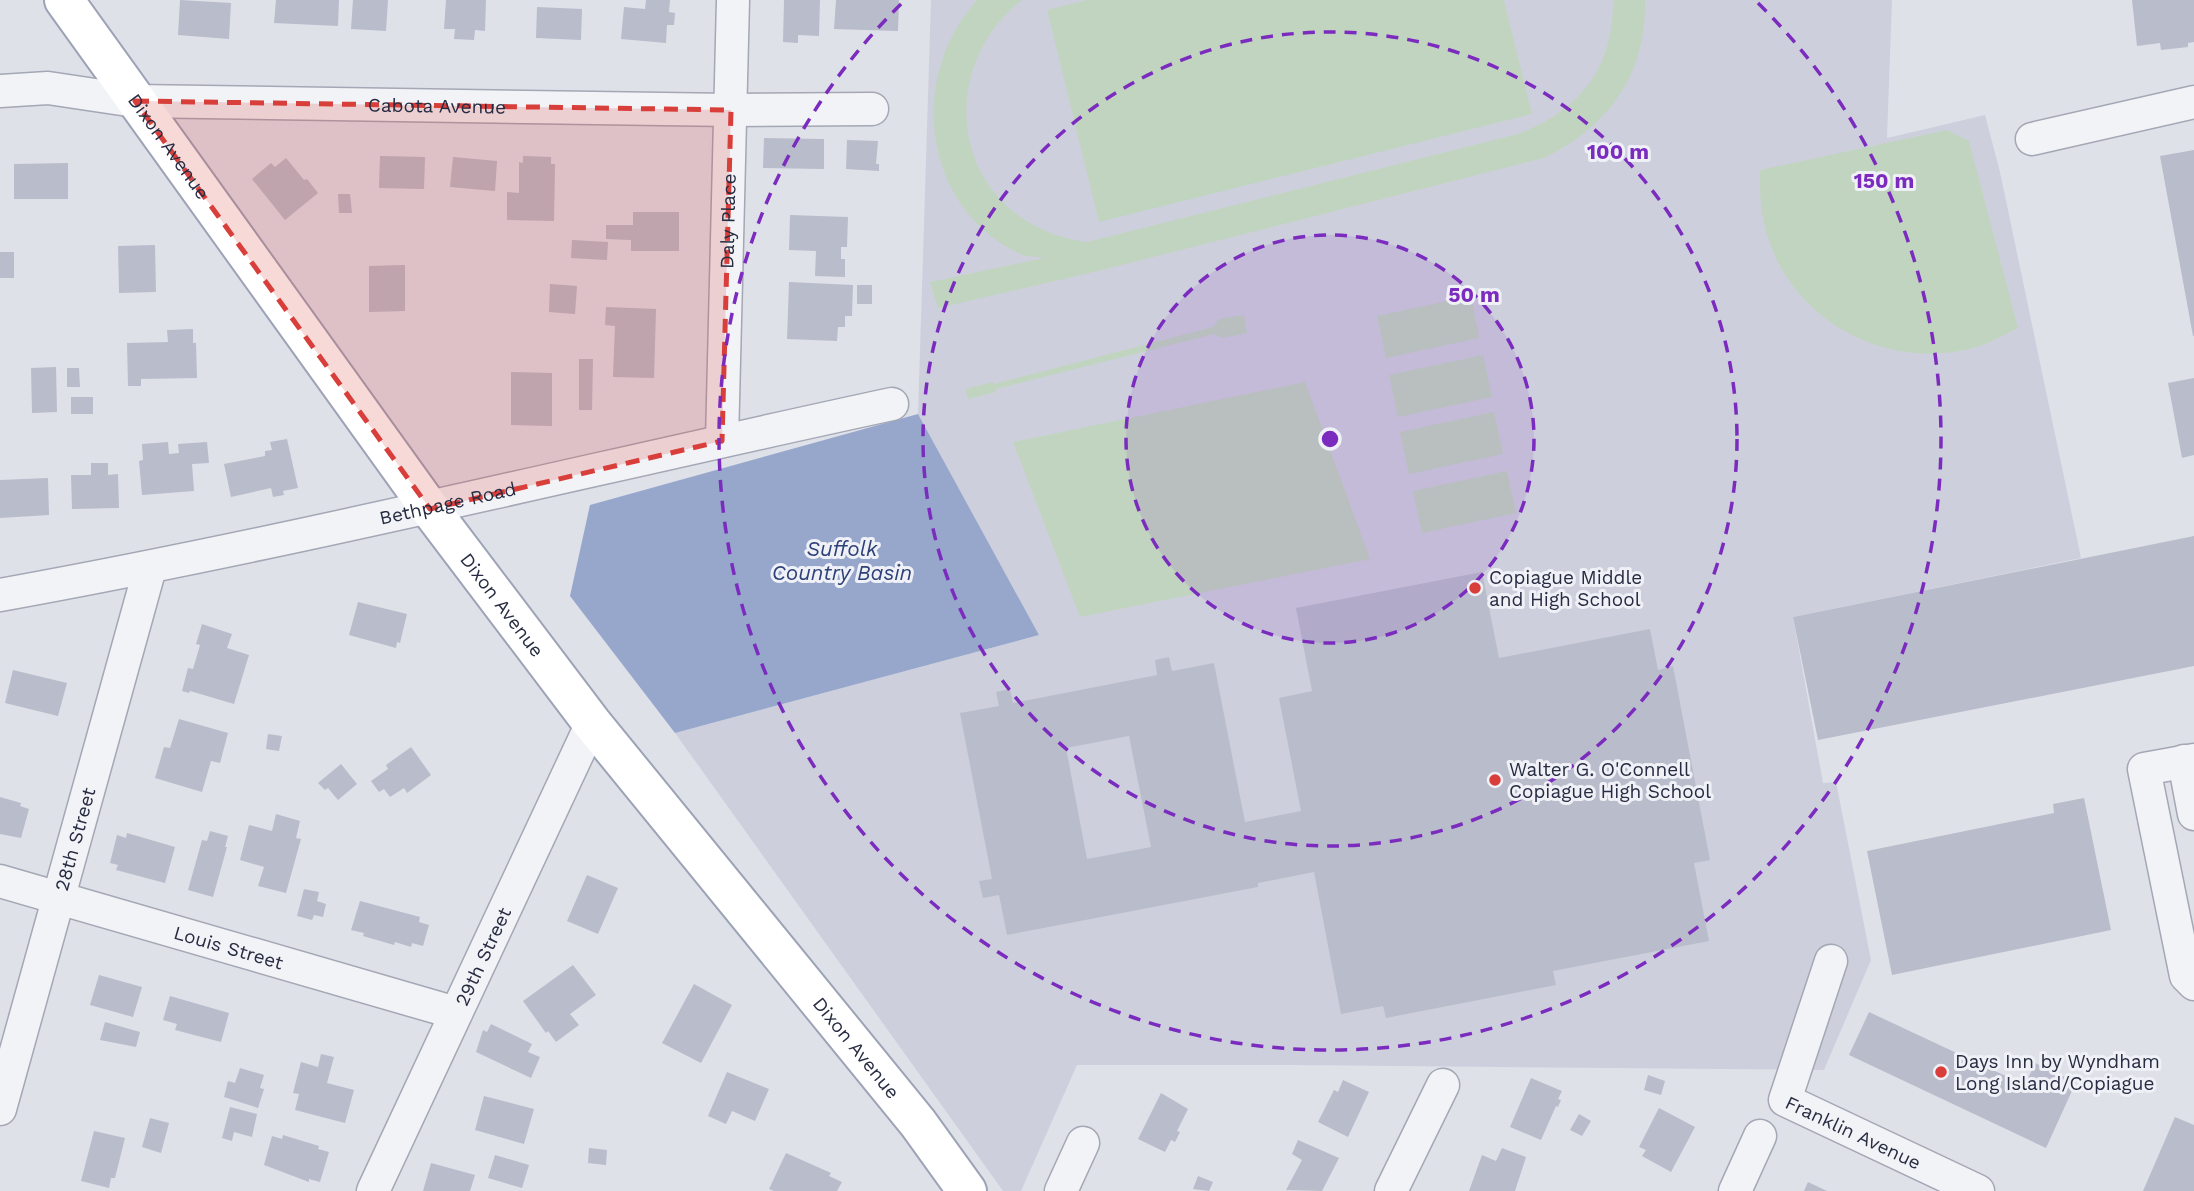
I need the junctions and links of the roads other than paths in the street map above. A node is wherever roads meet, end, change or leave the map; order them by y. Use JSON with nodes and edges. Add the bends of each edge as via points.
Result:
{"nodes":[{"id":1,"x":64,"y":0,"type":"edge"},
{"id":2,"x":733,"y":0,"type":"edge"},
{"id":3,"x":0,"y":90,"type":"edge"},
{"id":4,"x":135,"y":101,"type":"junction"},
{"id":5,"x":2194,"y":102,"type":"edge"},
{"id":6,"x":872,"y":109,"type":"dead end"},
{"id":7,"x":731,"y":110,"type":"junction"},
{"id":8,"x":2032,"y":139,"type":"dead end"},
{"id":9,"x":891,"y":404,"type":"dead end"},
{"id":10,"x":722,"y":441,"type":"junction"},
{"id":11,"x":430,"y":509,"type":"junction"},
{"id":12,"x":150,"y":568,"type":"junction"},
{"id":13,"x":0,"y":595,"type":"edge"},
{"id":14,"x":592,"y":723,"type":"junction"},
{"id":15,"x":2189,"y":760,"type":"edge"},
{"id":16,"x":2194,"y":814,"type":"edge"},
{"id":17,"x":0,"y":881,"type":"edge"},
{"id":18,"x":58,"y":898,"type":"junction"},
{"id":19,"x":1831,"y":961,"type":"dead end"},
{"id":20,"x":2194,"y":984,"type":"edge"},
{"id":21,"x":456,"y":1013,"type":"junction"},
{"id":22,"x":1443,"y":1084,"type":"dead end"},
{"id":23,"x":0,"y":1109,"type":"edge"},
{"id":24,"x":1760,"y":1136,"type":"dead end"},
{"id":25,"x":1083,"y":1143,"type":"dead end"},
{"id":26,"x":373,"y":1191,"type":"edge"},
{"id":27,"x":967,"y":1191,"type":"edge"},
{"id":28,"x":1060,"y":1191,"type":"edge"},
{"id":29,"x":1391,"y":1191,"type":"edge"},
{"id":30,"x":1735,"y":1191,"type":"edge"},
{"id":31,"x":1978,"y":1191,"type":"edge"}],
"edges":[{"from":1,"to":4,"type":"main road","name":"Dixon Avenue"},
{"from":2,"to":7,"type":"street","name":"Daly Place"},
{"from":3,"to":4,"type":"street","name":"Cabota Avenue","via":[[48,88]]},
{"from":4,"to":7,"type":"street","name":"Cabota Avenue"},
{"from":4,"to":11,"type":"main road","name":"Dixon Avenue"},
{"from":5,"to":8,"type":"street"},
{"from":6,"to":7,"type":"street","name":"Cabota Avenue"},
{"from":7,"to":10,"type":"street","name":"Daly Place"},
{"from":9,"to":10,"type":"street","name":"Bethpage Road"},
{"from":10,"to":11,"type":"street","name":"Bethpage Road"},
{"from":11,"to":12,"type":"street","name":"Bethpage Road"},
{"from":11,"to":14,"type":"main road","name":"Dixon Avenue"},
{"from":12,"to":13,"type":"street","name":"Bethpage Road"},
{"from":12,"to":18,"type":"street","name":"28th Street"},
{"from":14,"to":21,"type":"street","name":"29th Street"},
{"from":14,"to":27,"type":"main road","name":"Dixon Avenue","via":[[918,1124]]},
{"from":15,"to":16,"type":"street"},
{"from":15,"to":20,"type":"street","via":[[2144,769],[2186,976]]},
{"from":17,"to":18,"type":"street","name":"Louis Street"},
{"from":18,"to":21,"type":"street","name":"Louis Street"},
{"from":18,"to":23,"type":"street","name":"28th Street"},
{"from":19,"to":31,"type":"street","name":"Franklin Avenue","via":[[1785,1100]]},
{"from":21,"to":26,"type":"street","name":"29th Street"},
{"from":22,"to":29,"type":"street"},
{"from":24,"to":30,"type":"street"},
{"from":25,"to":28,"type":"street"}]}
